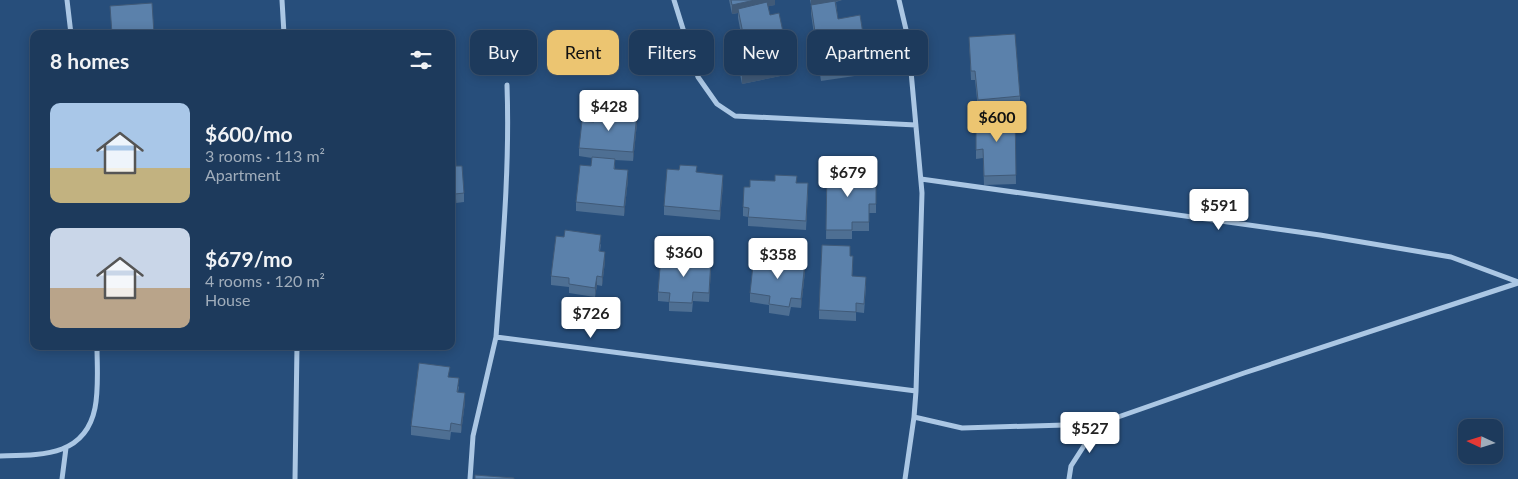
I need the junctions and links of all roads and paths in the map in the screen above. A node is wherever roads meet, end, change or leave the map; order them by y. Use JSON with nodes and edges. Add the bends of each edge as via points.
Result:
{"nodes":[{"id":1,"x":67,"y":0,"type":"edge"},
{"id":2,"x":282,"y":0,"type":"edge"},
{"id":3,"x":674,"y":0,"type":"edge"},
{"id":4,"x":900,"y":0,"type":"edge"},
{"id":5,"x":71,"y":30,"type":"edge"},
{"id":6,"x":284,"y":30,"type":"edge"},
{"id":7,"x":508,"y":85,"type":"dead end"},
{"id":8,"x":916,"y":125,"type":"junction"},
{"id":9,"x":921,"y":180,"type":"junction"},
{"id":10,"x":1518,"y":282,"type":"edge"},
{"id":11,"x":496,"y":337,"type":"junction"},
{"id":12,"x":97,"y":350,"type":"edge"},
{"id":13,"x":297,"y":350,"type":"edge"},
{"id":14,"x":916,"y":391,"type":"junction"},
{"id":15,"x":914,"y":417,"type":"junction"},
{"id":16,"x":1098,"y":424,"type":"junction"},
{"id":17,"x":66,"y":448,"type":"junction"},
{"id":18,"x":0,"y":456,"type":"edge"},
{"id":19,"x":62,"y":479,"type":"edge"},
{"id":20,"x":295,"y":479,"type":"edge"},
{"id":21,"x":470,"y":479,"type":"edge"},
{"id":22,"x":905,"y":479,"type":"edge"},
{"id":23,"x":1069,"y":479,"type":"edge"}],
"edges":[{"from":1,"to":5,"type":"street"},
{"from":2,"to":6,"type":"street"},
{"from":3,"to":8,"type":"street","via":[[698,77],[717,104],[736,116]]},
{"from":4,"to":8,"type":"street","via":[[908,38]]},
{"from":7,"to":11,"type":"street","via":[[509,137]]},
{"from":8,"to":9,"type":"street"},
{"from":9,"to":10,"type":"street","via":[[1320,234],[1451,257]]},
{"from":9,"to":14,"type":"street"},
{"from":10,"to":16,"type":"street"},
{"from":11,"to":14,"type":"street"},
{"from":11,"to":21,"type":"street","via":[[473,436]]},
{"from":12,"to":17,"type":"street","via":[[96,407],[89,427],[79,440]]},
{"from":13,"to":20,"type":"street"},
{"from":14,"to":15,"type":"street"},
{"from":15,"to":16,"type":"street","via":[[962,428]]},
{"from":15,"to":22,"type":"street"},
{"from":16,"to":23,"type":"street","via":[[1071,466]]},
{"from":17,"to":18,"type":"street","via":[[36,455]]},
{"from":17,"to":19,"type":"street"}]}
